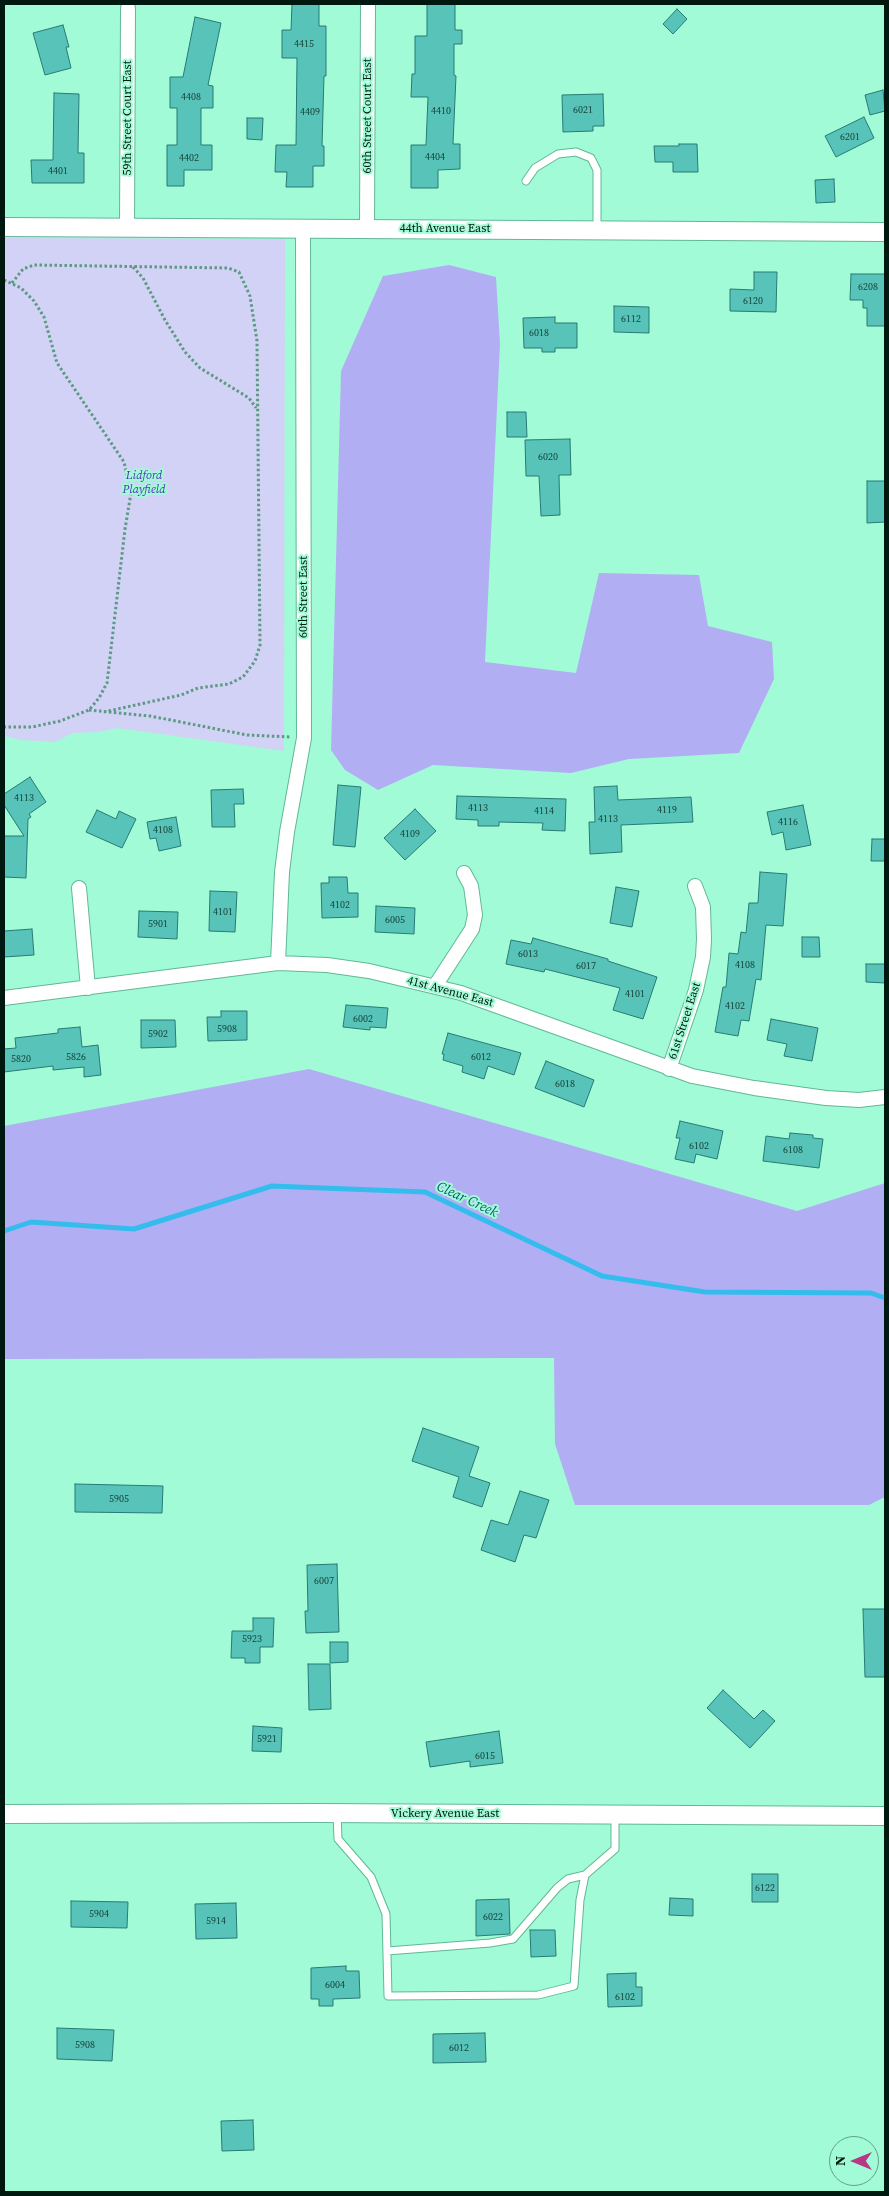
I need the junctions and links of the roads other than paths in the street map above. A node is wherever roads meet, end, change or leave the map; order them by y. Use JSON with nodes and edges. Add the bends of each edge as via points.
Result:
{"nodes":[{"id":1,"x":368,"y":4,"type":"edge"},
{"id":2,"x":128,"y":8,"type":"dead end"},
{"id":3,"x":526,"y":181,"type":"dead end"},
{"id":4,"x":4,"y":227,"type":"edge"},
{"id":5,"x":127,"y":228,"type":"junction"},
{"id":6,"x":303,"y":228,"type":"junction"},
{"id":7,"x":367,"y":228,"type":"junction"},
{"id":8,"x":597,"y":230,"type":"junction"},
{"id":9,"x":885,"y":232,"type":"edge"},
{"id":10,"x":464,"y":873,"type":"dead end"},
{"id":11,"x":695,"y":886,"type":"dead end"},
{"id":12,"x":80,"y":888,"type":"dead end"},
{"id":13,"x":278,"y":964,"type":"junction"},
{"id":14,"x":434,"y":986,"type":"junction"},
{"id":15,"x":88,"y":988,"type":"junction"},
{"id":16,"x":4,"y":998,"type":"edge"},
{"id":17,"x":669,"y":1069,"type":"junction"},
{"id":18,"x":885,"y":1097,"type":"edge"},
{"id":19,"x":337,"y":1813,"type":"junction"},
{"id":20,"x":4,"y":1814,"type":"edge"},
{"id":21,"x":615,"y":1815,"type":"junction"},
{"id":22,"x":885,"y":1816,"type":"edge"},
{"id":23,"x":585,"y":1875,"type":"junction"},
{"id":24,"x":387,"y":1951,"type":"junction"}],
"edges":[{"from":1,"to":7,"type":"street","name":"60th Street Court East"},
{"from":2,"to":5,"type":"street","name":"59th Street Court East"},
{"from":3,"to":8,"type":"lane","via":[[535,168],[558,154],[576,152],[591,158],[597,170]]},
{"from":4,"to":5,"type":"street","name":"44th Avenue East"},
{"from":5,"to":6,"type":"street","name":"44th Avenue East"},
{"from":6,"to":7,"type":"street","name":"44th Avenue East"},
{"from":6,"to":13,"type":"street","name":"60th Street East","via":[[304,738],[286,832]]},
{"from":7,"to":8,"type":"street","name":"44th Avenue East"},
{"from":8,"to":9,"type":"street","name":"44th Avenue East"},
{"from":10,"to":14,"type":"street","via":[[471,886],[475,915],[472,929]]},
{"from":11,"to":17,"type":"street","name":"61st Street East","via":[[703,907],[703,957],[696,990]]},
{"from":12,"to":15,"type":"street"},
{"from":13,"to":14,"type":"street","name":"41st Avenue East","via":[[348,968]]},
{"from":13,"to":15,"type":"street","name":"41st Avenue East"},
{"from":14,"to":17,"type":"street","name":"41st Avenue East","via":[[491,1002]]},
{"from":15,"to":16,"type":"street","name":"41st Avenue East"},
{"from":17,"to":18,"type":"street","name":"41st Avenue East","via":[[717,1081],[826,1098],[859,1100]]},
{"from":19,"to":20,"type":"street","name":"Vickery Avenue East"},
{"from":19,"to":21,"type":"street","name":"Vickery Avenue East"},
{"from":19,"to":24,"type":"lane","via":[[338,1839],[371,1877],[386,1914]]},
{"from":21,"to":22,"type":"street","name":"Vickery Avenue East"},
{"from":21,"to":23,"type":"lane","via":[[615,1849]]},
{"from":23,"to":24,"type":"lane","via":[[568,1879],[557,1888],[513,1939]]},
{"from":23,"to":24,"type":"lane","via":[[580,1900],[574,1986],[538,1995],[388,1996]]}]}
